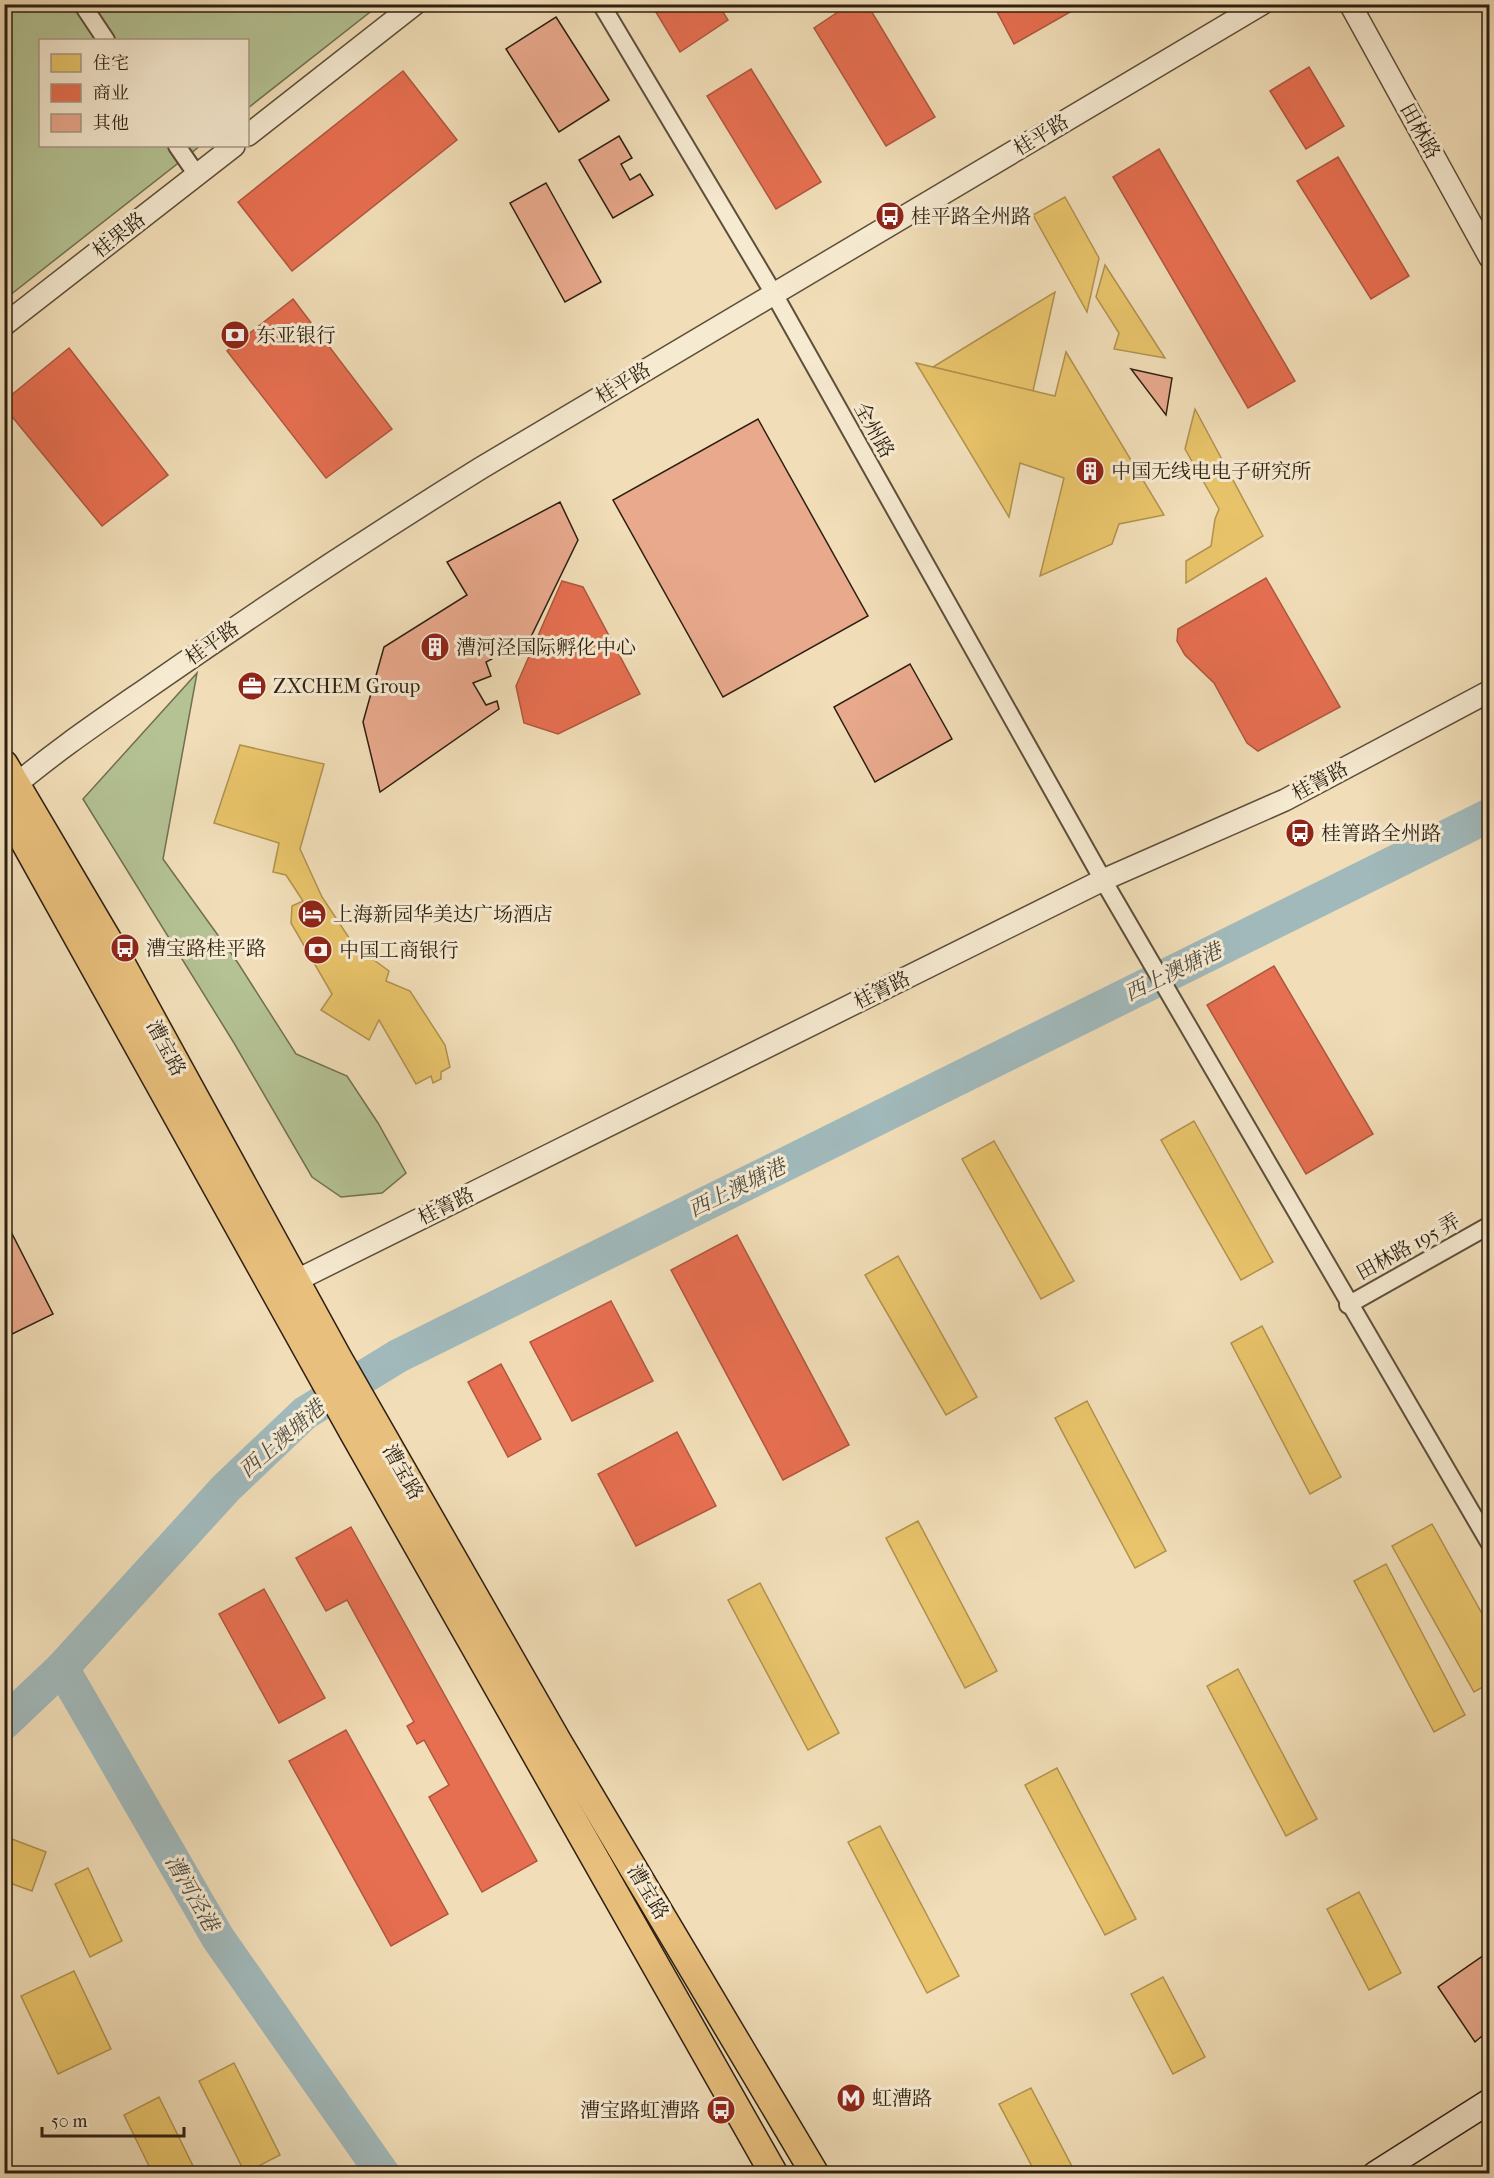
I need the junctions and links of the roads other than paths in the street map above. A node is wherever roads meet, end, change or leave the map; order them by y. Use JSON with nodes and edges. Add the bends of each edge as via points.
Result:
{"nodes":[{"id":1,"x":82,"y":4,"type":"edge"},
{"id":2,"x":415,"y":4,"type":"edge"},
{"id":3,"x":601,"y":4,"type":"edge"},
{"id":4,"x":1262,"y":4,"type":"edge"},
{"id":5,"x":1350,"y":4,"type":"edge"},
{"id":6,"x":105,"y":39,"type":"edge"},
{"id":7,"x":249,"y":134,"type":"edge"},
{"id":8,"x":178,"y":147,"type":"edge"},
{"id":9,"x":233,"y":147,"type":"edge"},
{"id":10,"x":197,"y":175,"type":"junction"},
{"id":11,"x":1490,"y":258,"type":"edge"},
{"id":12,"x":774,"y":294,"type":"junction"},
{"id":13,"x":4,"y":325,"type":"edge"},
{"id":14,"x":1490,"y":691,"type":"edge"},
{"id":15,"x":8,"y":787,"type":"edge"},
{"id":16,"x":1103,"y":880,"type":"junction"},
{"id":17,"x":1490,"y":1225,"type":"edge"},
{"id":18,"x":285,"y":1286,"type":"junction"},
{"id":19,"x":1348,"y":1305,"type":"junction"},
{"id":20,"x":363,"y":1425,"type":"junction"},
{"id":21,"x":1490,"y":1544,"type":"edge"},
{"id":22,"x":1490,"y":2101,"type":"edge"},
{"id":23,"x":774,"y":2174,"type":"edge"},
{"id":24,"x":814,"y":2174,"type":"edge"},
{"id":25,"x":1375,"y":2174,"type":"edge"}],
"edges":[{"from":1,"to":6,"type":"street"},
{"from":2,"to":7,"type":"street"},
{"from":3,"to":12,"type":"street","name":"全州路"},
{"from":4,"to":12,"type":"street","name":"桂平路"},
{"from":5,"to":11,"type":"street","name":"田林路"},
{"from":8,"to":10,"type":"street"},
{"from":9,"to":10,"type":"street","name":"桂果路"},
{"from":10,"to":13,"type":"street","name":"桂果路"},
{"from":12,"to":15,"type":"street","name":"桂平路","via":[[358,545]]},
{"from":12,"to":16,"type":"street","name":"全州路"},
{"from":14,"to":16,"type":"street","name":"桂箐路","via":[[1285,800]]},
{"from":15,"to":18,"type":"main road","name":"漕宝路","via":[[115,952]]},
{"from":16,"to":18,"type":"street","name":"桂箐路"},
{"from":16,"to":19,"type":"street","name":"全州路"},
{"from":17,"to":19,"type":"street","name":"田林路 195 弄"},
{"from":18,"to":20,"type":"main road","name":"漕宝路"},
{"from":19,"to":21,"type":"street","name":"全州路"},
{"from":20,"to":23,"type":"main road","name":"漕宝路"},
{"from":20,"to":24,"type":"main road","name":"漕宝路","via":[[558,1742]]},
{"from":22,"to":25,"type":"main road"}]}
